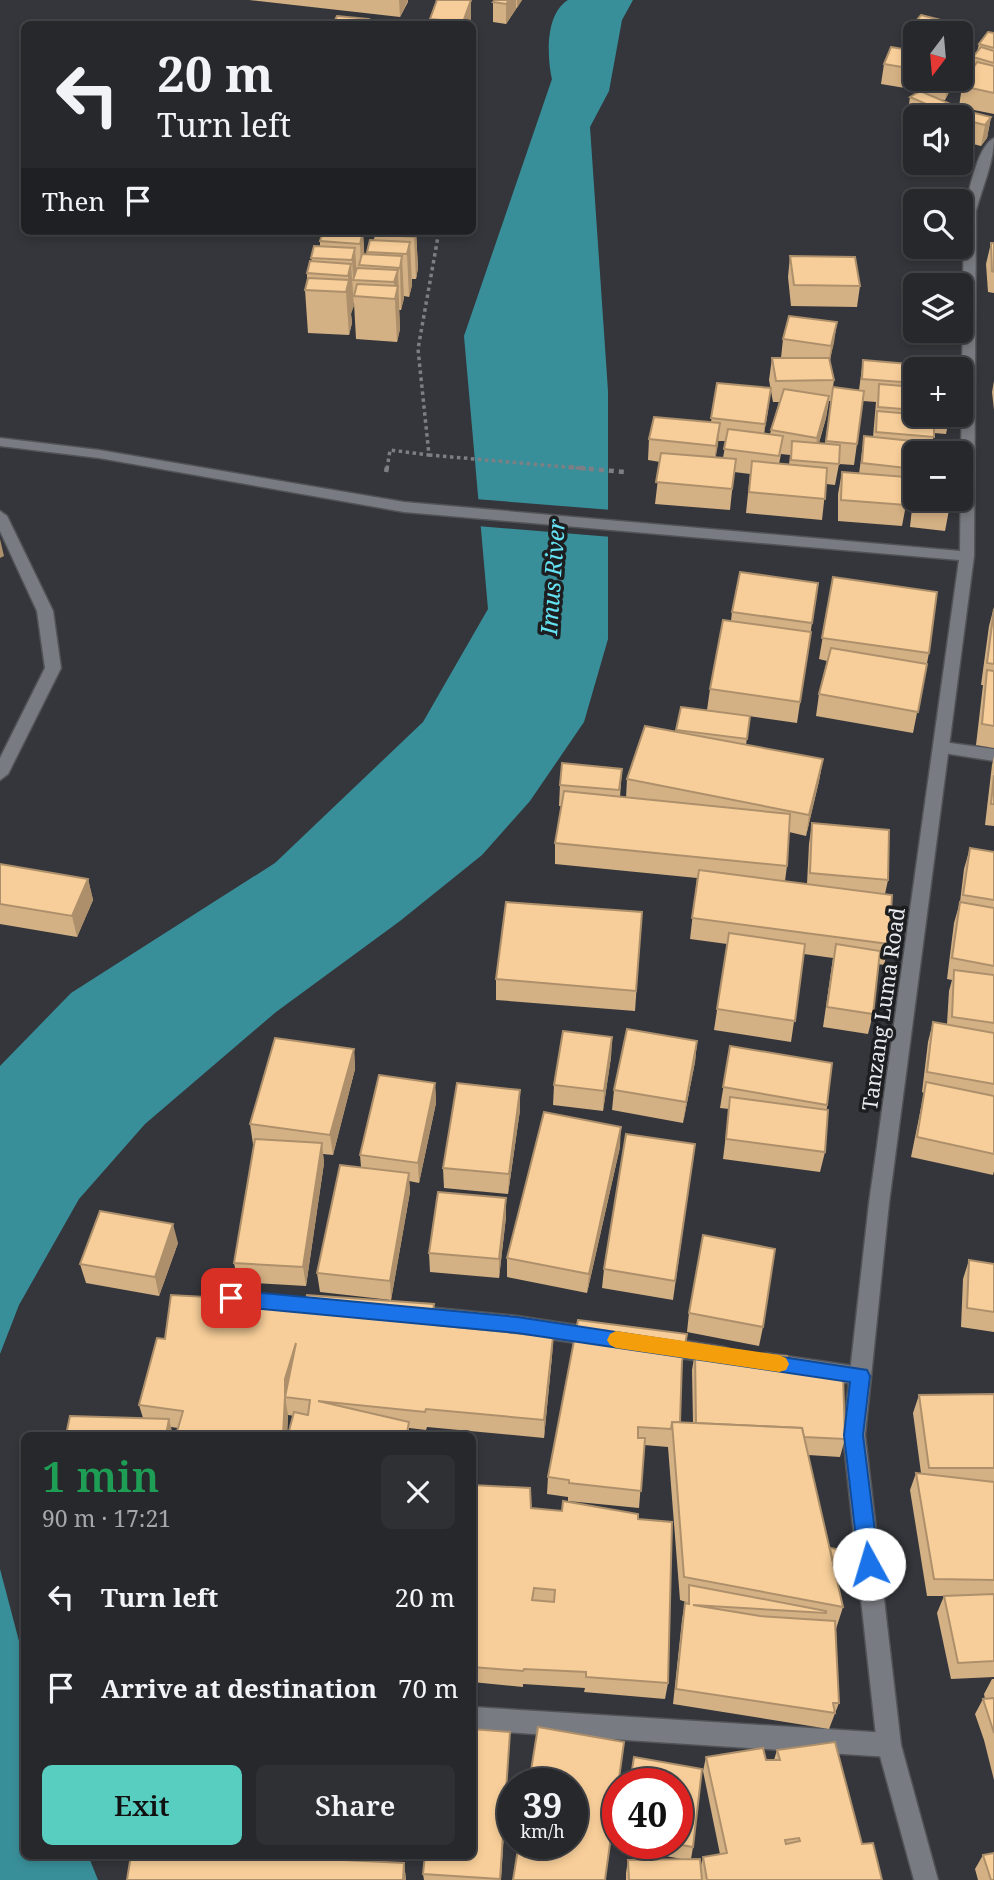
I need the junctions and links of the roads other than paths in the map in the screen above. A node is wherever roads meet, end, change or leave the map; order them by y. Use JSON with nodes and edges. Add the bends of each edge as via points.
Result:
{"nodes":[{"id":1,"x":994,"y":142,"type":"edge"},
{"id":2,"x":0,"y":442,"type":"edge"},
{"id":3,"x":0,"y":516,"type":"edge"},
{"id":4,"x":967,"y":556,"type":"junction"},
{"id":5,"x":943,"y":748,"type":"junction"},
{"id":6,"x":994,"y":755,"type":"edge"},
{"id":7,"x":0,"y":774,"type":"edge"},
{"id":8,"x":395,"y":1314,"type":"edge"},
{"id":9,"x":613,"y":1339,"type":"edge"},
{"id":10,"x":641,"y":1343,"type":"edge"},
{"id":11,"x":860,"y":1376,"type":"junction"},
{"id":12,"x":476,"y":1718,"type":"edge"},
{"id":13,"x":889,"y":1745,"type":"junction"},
{"id":14,"x":926,"y":1880,"type":"edge"}],
"edges":[{"from":1,"to":4,"type":"street","name":"Tanzang Luma Road","via":[[982,165],[970,211]]},
{"from":2,"to":4,"type":"street","via":[[99,454],[380,504]]},
{"from":3,"to":7,"type":"street","via":[[45,611],[53,668]]},
{"from":4,"to":5,"type":"street","name":"Tanzang Luma Road"},
{"from":5,"to":6,"type":"street"},
{"from":5,"to":11,"type":"street","name":"Tanzang Luma Road","via":[[879,1203]]},
{"from":8,"to":9,"type":"street"},
{"from":10,"to":11,"type":"street"},
{"from":11,"to":13,"type":"street","name":"Tanzang Luma Road","via":[[854,1435]]},
{"from":12,"to":13,"type":"street"},
{"from":13,"to":14,"type":"street","name":"Tanzang Luma Road"}]}
